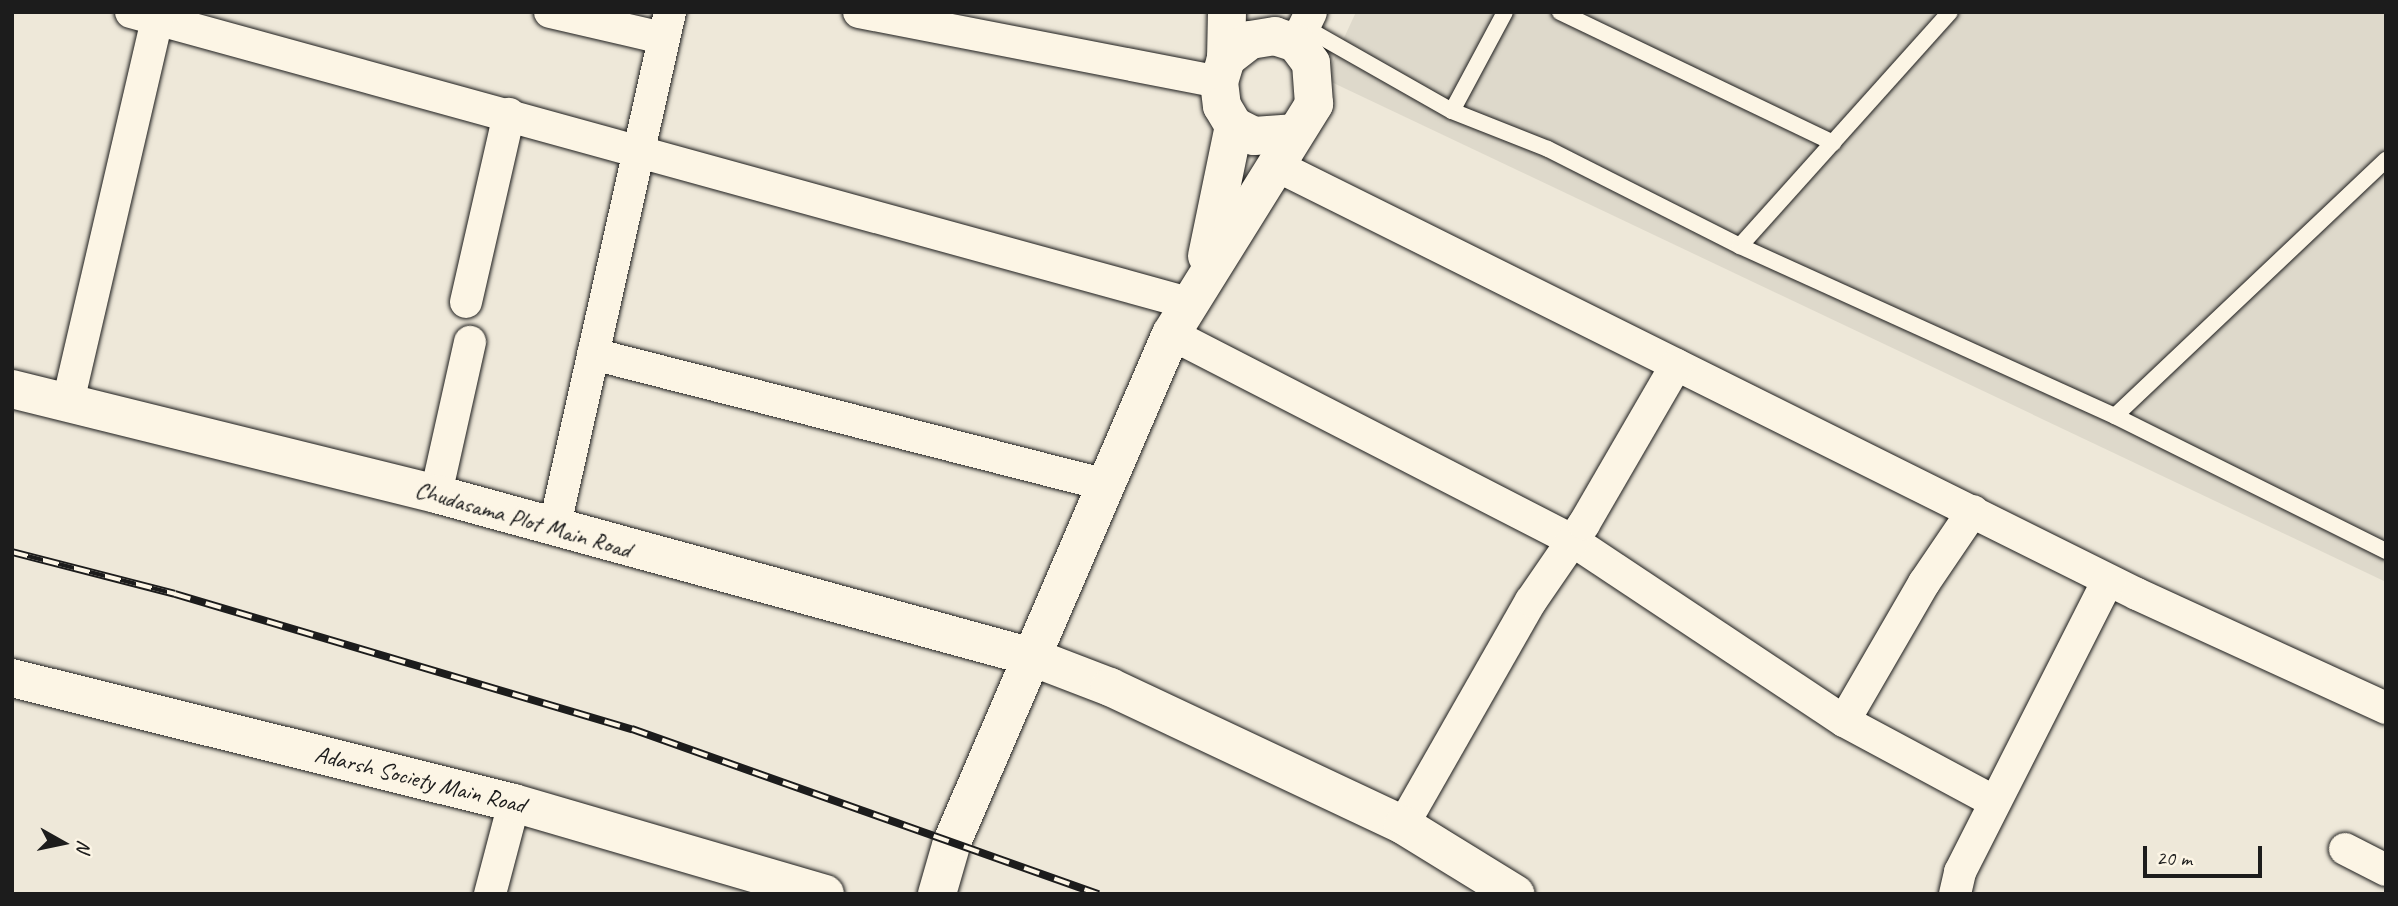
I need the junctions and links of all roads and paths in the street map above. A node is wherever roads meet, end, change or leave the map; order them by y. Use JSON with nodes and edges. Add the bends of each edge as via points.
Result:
{"nodes":[{"id":1,"x":550,"y":12,"type":"edge"},
{"id":2,"x":859,"y":12,"type":"edge"},
{"id":3,"x":1227,"y":12,"type":"edge"},
{"id":4,"x":1505,"y":12,"type":"edge"},
{"id":5,"x":1560,"y":12,"type":"edge"},
{"id":6,"x":1948,"y":13,"type":"edge"},
{"id":7,"x":149,"y":15,"type":"edge"},
{"id":8,"x":666,"y":25,"type":"edge"},
{"id":9,"x":1292,"y":26,"type":"edge"},
{"id":10,"x":1223,"y":70,"type":"junction"},
{"id":11,"x":1452,"y":110,"type":"junction"},
{"id":12,"x":509,"y":114,"type":"junction"},
{"id":13,"x":1234,"y":126,"type":"junction"},
{"id":14,"x":1833,"y":143,"type":"junction"},
{"id":15,"x":637,"y":148,"type":"junction"},
{"id":16,"x":1284,"y":149,"type":"junction"},
{"id":17,"x":2386,"y":160,"type":"edge"},
{"id":18,"x":1740,"y":246,"type":"junction"},
{"id":19,"x":466,"y":302,"type":"dead end"},
{"id":20,"x":1188,"y":304,"type":"junction"},
{"id":21,"x":470,"y":342,"type":"dead end"},
{"id":22,"x":593,"y":354,"type":"junction"},
{"id":23,"x":1676,"y":365,"type":"junction"},
{"id":24,"x":12,"y":389,"type":"edge"},
{"id":25,"x":68,"y":402,"type":"junction"},
{"id":26,"x":2115,"y":416,"type":"junction"},
{"id":27,"x":1106,"y":485,"type":"junction"},
{"id":28,"x":436,"y":494,"type":"junction"},
{"id":29,"x":1973,"y":510,"type":"junction"},
{"id":30,"x":554,"y":529,"type":"junction"},
{"id":31,"x":1573,"y":541,"type":"junction"},
{"id":32,"x":2386,"y":551,"type":"edge"},
{"id":33,"x":2108,"y":580,"type":"junction"},
{"id":34,"x":1032,"y":657,"type":"junction"},
{"id":35,"x":12,"y":678,"type":"edge"},
{"id":36,"x":2386,"y":708,"type":"edge"},
{"id":37,"x":1844,"y":721,"type":"junction"},
{"id":38,"x":1995,"y":802,"type":"junction"},
{"id":39,"x":514,"y":803,"type":"junction"},
{"id":40,"x":1404,"y":825,"type":"junction"},
{"id":41,"x":2345,"y":849,"type":"dead end"},
{"id":42,"x":2386,"y":870,"type":"edge"},
{"id":43,"x":490,"y":894,"type":"edge"},
{"id":44,"x":825,"y":894,"type":"edge"},
{"id":45,"x":937,"y":894,"type":"edge"},
{"id":46,"x":1515,"y":894,"type":"edge"},
{"id":47,"x":1955,"y":894,"type":"edge"}],
"edges":[{"from":1,"to":8,"type":"street"},
{"from":2,"to":10,"type":"street"},
{"from":3,"to":10,"type":"street"},
{"from":4,"to":11,"type":"lane"},
{"from":5,"to":14,"type":"lane"},
{"from":6,"to":14,"type":"lane"},
{"from":7,"to":12,"type":"street"},
{"from":7,"to":25,"type":"street"},
{"from":8,"to":15,"type":"street"},
{"from":9,"to":10,"type":"street","via":[[1250,40]]},
{"from":9,"to":11,"type":"lane"},
{"from":9,"to":16,"type":"street","via":[[1311,63],[1314,104]]},
{"from":10,"to":13,"type":"street","via":[[1222,106]]},
{"from":11,"to":18,"type":"lane","via":[[1548,149]]},
{"from":12,"to":15,"type":"street"},
{"from":12,"to":19,"type":"street"},
{"from":13,"to":16,"type":"street"},
{"from":13,"to":20,"type":"street"},
{"from":14,"to":18,"type":"lane"},
{"from":15,"to":20,"type":"street"},
{"from":15,"to":22,"type":"street"},
{"from":16,"to":20,"type":"street"},
{"from":16,"to":23,"type":"street"},
{"from":17,"to":26,"type":"lane"},
{"from":18,"to":26,"type":"lane"},
{"from":20,"to":27,"type":"street"},
{"from":20,"to":31,"type":"street"},
{"from":21,"to":28,"type":"street"},
{"from":22,"to":27,"type":"street"},
{"from":22,"to":30,"type":"street"},
{"from":23,"to":29,"type":"street"},
{"from":23,"to":31,"type":"street"},
{"from":24,"to":25,"type":"street","name":"Chudasama Plot Main Road"},
{"from":25,"to":28,"type":"street","name":"Chudasama Plot Main Road"},
{"from":26,"to":32,"type":"lane"},
{"from":27,"to":34,"type":"street"},
{"from":28,"to":30,"type":"street","name":"Chudasama Plot Main Road"},
{"from":29,"to":33,"type":"street"},
{"from":29,"to":37,"type":"street","via":[[1924,583]]},
{"from":30,"to":34,"type":"street","name":"Chudasama Plot Main Road"},
{"from":31,"to":37,"type":"street"},
{"from":31,"to":40,"type":"street","via":[[1531,601]]},
{"from":33,"to":36,"type":"street"},
{"from":33,"to":38,"type":"street"},
{"from":34,"to":40,"type":"street","name":"Chudasama Plot Main Road","via":[[1110,687]]},
{"from":34,"to":45,"type":"street","via":[[952,842]]},
{"from":35,"to":39,"type":"street","name":"Adarsh Society Main Road"},
{"from":37,"to":38,"type":"street"},
{"from":38,"to":47,"type":"street","via":[[1960,872]]},
{"from":39,"to":43,"type":"street"},
{"from":39,"to":44,"type":"street","name":"Adarsh Society Main Road"},
{"from":40,"to":46,"type":"street","name":"Chudasama Plot Main Road"},
{"from":41,"to":42,"type":"street"}]}
